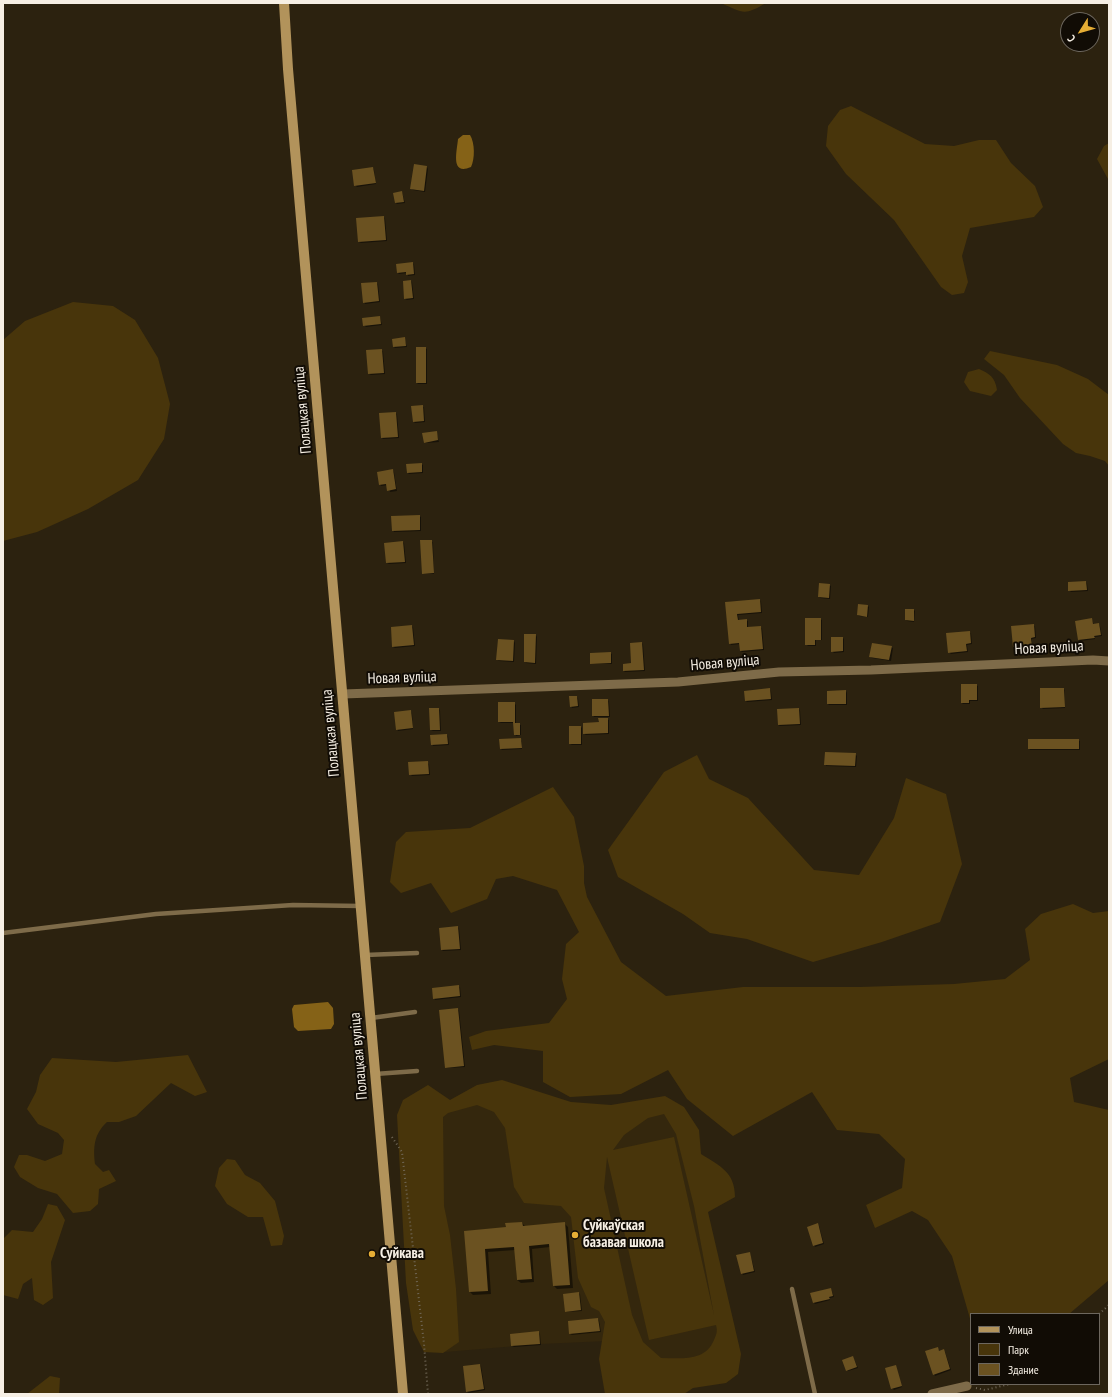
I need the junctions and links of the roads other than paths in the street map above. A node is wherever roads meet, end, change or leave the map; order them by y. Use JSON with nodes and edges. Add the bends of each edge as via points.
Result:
{"nodes":[{"id":1,"x":284,"y":3,"type":"edge"},
{"id":2,"x":1109,"y":661,"type":"edge"},
{"id":3,"x":343,"y":694,"type":"junction"},
{"id":4,"x":361,"y":906,"type":"junction"},
{"id":5,"x":3,"y":933,"type":"edge"},
{"id":6,"x":417,"y":953,"type":"dead end"},
{"id":7,"x":365,"y":955,"type":"junction"},
{"id":8,"x":415,"y":1012,"type":"dead end"},
{"id":9,"x":371,"y":1018,"type":"junction"},
{"id":10,"x":417,"y":1071,"type":"dead end"},
{"id":11,"x":376,"y":1074,"type":"junction"},
{"id":12,"x":792,"y":1289,"type":"dead end"},
{"id":13,"x":967,"y":1386,"type":"road end"},
{"id":14,"x":403,"y":1394,"type":"edge"},
{"id":15,"x":815,"y":1394,"type":"edge"},
{"id":16,"x":932,"y":1394,"type":"edge"}],
"edges":[{"from":1,"to":3,"type":"main road","name":"Полацкая вуліца"},
{"from":2,"to":3,"type":"street","name":"Новая вуліца","via":[[780,672],[678,682]]},
{"from":3,"to":4,"type":"main road","name":"Полацкая вуліца"},
{"from":4,"to":5,"type":"lane","via":[[293,905],[156,914]]},
{"from":4,"to":7,"type":"main road","name":"Полацкая вуліца"},
{"from":6,"to":7,"type":"lane"},
{"from":7,"to":9,"type":"main road","name":"Полацкая вуліца"},
{"from":8,"to":9,"type":"lane"},
{"from":9,"to":11,"type":"main road","name":"Полацкая вуліца"},
{"from":10,"to":11,"type":"lane"},
{"from":11,"to":14,"type":"main road","name":"Полацкая вуліца"},
{"from":12,"to":15,"type":"lane"},
{"from":13,"to":16,"type":"street"}]}
